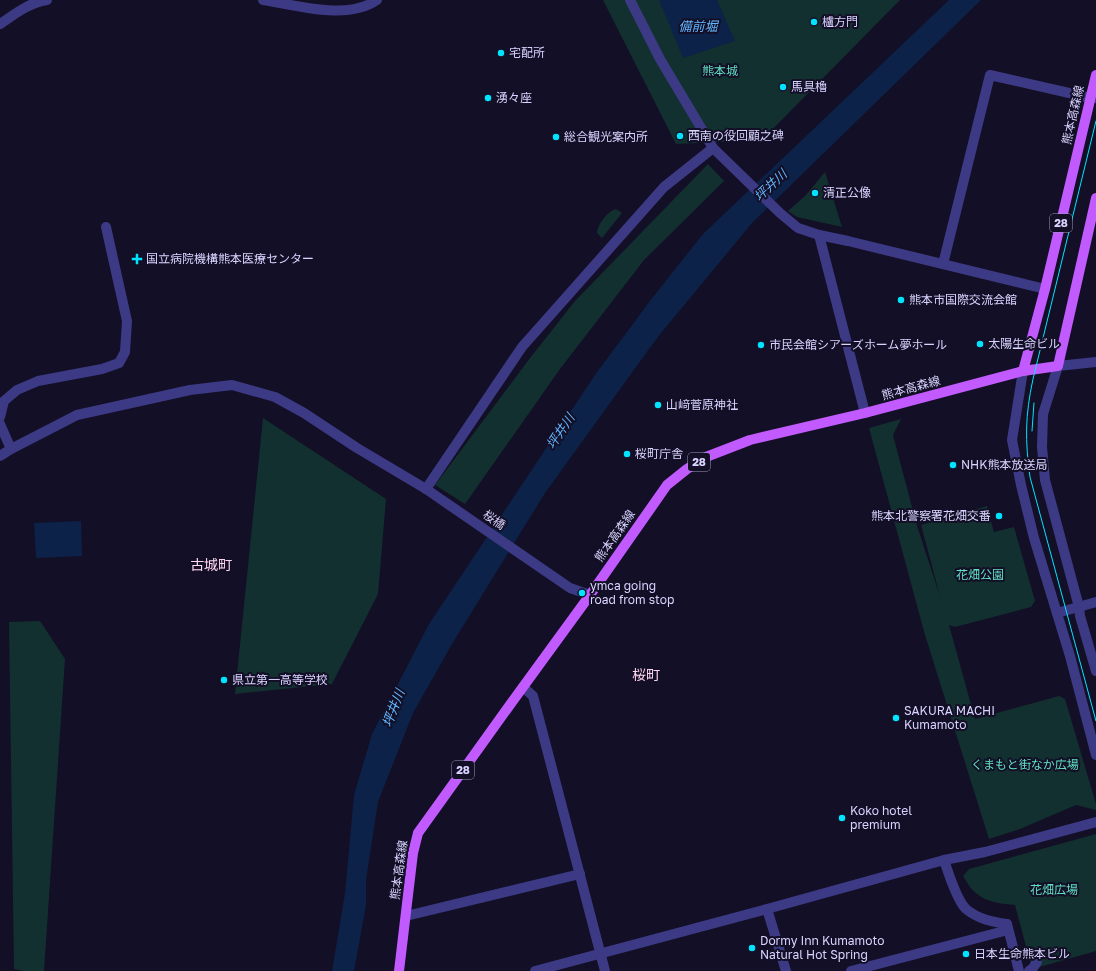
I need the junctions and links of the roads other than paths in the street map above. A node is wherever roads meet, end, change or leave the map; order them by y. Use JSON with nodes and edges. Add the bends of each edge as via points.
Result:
{"nodes":[{"id":1,"x":47,"y":0,"type":"edge"},
{"id":2,"x":263,"y":0,"type":"edge"},
{"id":3,"x":377,"y":0,"type":"edge"},
{"id":4,"x":630,"y":0,"type":"edge"},
{"id":5,"x":0,"y":24,"type":"edge"},
{"id":6,"x":1096,"y":75,"type":"edge"},
{"id":7,"x":1094,"y":98,"type":"edge"},
{"id":8,"x":713,"y":148,"type":"junction"},
{"id":9,"x":1096,"y":198,"type":"edge"},
{"id":10,"x":106,"y":226,"type":"dead end"},
{"id":11,"x":819,"y":235,"type":"junction"},
{"id":12,"x":943,"y":264,"type":"junction"},
{"id":13,"x":1045,"y":289,"type":"junction"},
{"id":14,"x":1096,"y":362,"type":"edge"},
{"id":15,"x":1058,"y":366,"type":"junction"},
{"id":16,"x":1023,"y":371,"type":"junction"},
{"id":17,"x":865,"y":413,"type":"junction"},
{"id":18,"x":0,"y":417,"type":"edge"},
{"id":19,"x":0,"y":424,"type":"edge"},
{"id":20,"x":11,"y":449,"type":"junction"},
{"id":21,"x":0,"y":456,"type":"edge"},
{"id":22,"x":426,"y":489,"type":"junction"},
{"id":23,"x":590,"y":595,"type":"junction"},
{"id":24,"x":1096,"y":602,"type":"edge"},
{"id":25,"x":1079,"y":606,"type":"junction"},
{"id":26,"x":1057,"y":612,"type":"junction"},
{"id":27,"x":1096,"y":671,"type":"edge"},
{"id":28,"x":523,"y":687,"type":"junction"},
{"id":29,"x":1096,"y":755,"type":"edge"},
{"id":30,"x":1096,"y":822,"type":"edge"},
{"id":31,"x":944,"y":860,"type":"junction"},
{"id":32,"x":580,"y":874,"type":"junction"},
{"id":33,"x":767,"y":909,"type":"junction"},
{"id":34,"x":406,"y":916,"type":"junction"},
{"id":35,"x":1008,"y":927,"type":"junction"},
{"id":36,"x":600,"y":954,"type":"junction"},
{"id":37,"x":1037,"y":962,"type":"dead end"},
{"id":38,"x":399,"y":971,"type":"edge"},
{"id":39,"x":535,"y":971,"type":"edge"},
{"id":40,"x":605,"y":971,"type":"edge"},
{"id":41,"x":786,"y":971,"type":"edge"},
{"id":42,"x":851,"y":971,"type":"edge"},
{"id":43,"x":1019,"y":971,"type":"edge"},
{"id":44,"x":1029,"y":971,"type":"edge"}],
"edges":[{"from":1,"to":5,"type":"street","via":[[24,7]]},
{"from":2,"to":3,"type":"street","via":[[334,11],[354,9]]},
{"from":4,"to":8,"type":"street","via":[[660,59]]},
{"from":6,"to":7,"type":"main road","name":"熊本高森線","number":"28"},
{"from":7,"to":12,"type":"street","via":[[990,75]]},
{"from":7,"to":13,"type":"main road","name":"熊本高森線","number":"28"},
{"from":8,"to":11,"type":"street","via":[[798,228]]},
{"from":8,"to":22,"type":"street","via":[[664,187],[522,347]]},
{"from":9,"to":15,"type":"main road","number":"28"},
{"from":10,"to":18,"type":"street","via":[[127,321],[125,352],[119,363],[102,369],[38,381],[17,390],[4,401]]},
{"from":11,"to":12,"type":"street"},
{"from":11,"to":17,"type":"street"},
{"from":12,"to":13,"type":"street"},
{"from":13,"to":16,"type":"main road","name":"熊本高森線","number":"28"},
{"from":14,"to":15,"type":"street"},
{"from":15,"to":16,"type":"main road","name":"熊本高森線","number":"28"},
{"from":15,"to":25,"type":"street","via":[[1043,414],[1042,447],[1045,480]]},
{"from":16,"to":17,"type":"main road","name":"熊本高森線","number":"28"},
{"from":16,"to":26,"type":"street","via":[[1012,440],[1028,516]]},
{"from":17,"to":23,"type":"main road","name":"熊本高森線","number":"28","via":[[750,440],[706,457],[687,469],[667,485]]},
{"from":19,"to":20,"type":"street"},
{"from":20,"to":21,"type":"street","name":"桜橋"},
{"from":20,"to":22,"type":"street","name":"桜橋","via":[[77,415],[190,390],[232,385],[276,397]]},
{"from":22,"to":23,"type":"street","name":"桜橋","via":[[570,588]]},
{"from":23,"to":28,"type":"main road","name":"熊本高森線","number":"28"},
{"from":24,"to":25,"type":"street"},
{"from":25,"to":26,"type":"street"},
{"from":25,"to":27,"type":"street"},
{"from":26,"to":29,"type":"street"},
{"from":28,"to":32,"type":"street","via":[[534,696]]},
{"from":28,"to":34,"type":"main road","name":"熊本高森線","number":"28","via":[[418,833],[413,853]]},
{"from":30,"to":31,"type":"street","via":[[985,852]]},
{"from":31,"to":33,"type":"street"},
{"from":31,"to":35,"type":"street","via":[[965,908],[991,922]]},
{"from":32,"to":34,"type":"street"},
{"from":32,"to":36,"type":"street"},
{"from":33,"to":36,"type":"street"},
{"from":33,"to":41,"type":"street"},
{"from":34,"to":38,"type":"main road","name":"熊本高森線","number":"28"},
{"from":35,"to":42,"type":"street"},
{"from":35,"to":43,"type":"street"},
{"from":36,"to":39,"type":"street"},
{"from":36,"to":40,"type":"street"},
{"from":37,"to":44,"type":"street"}]}
